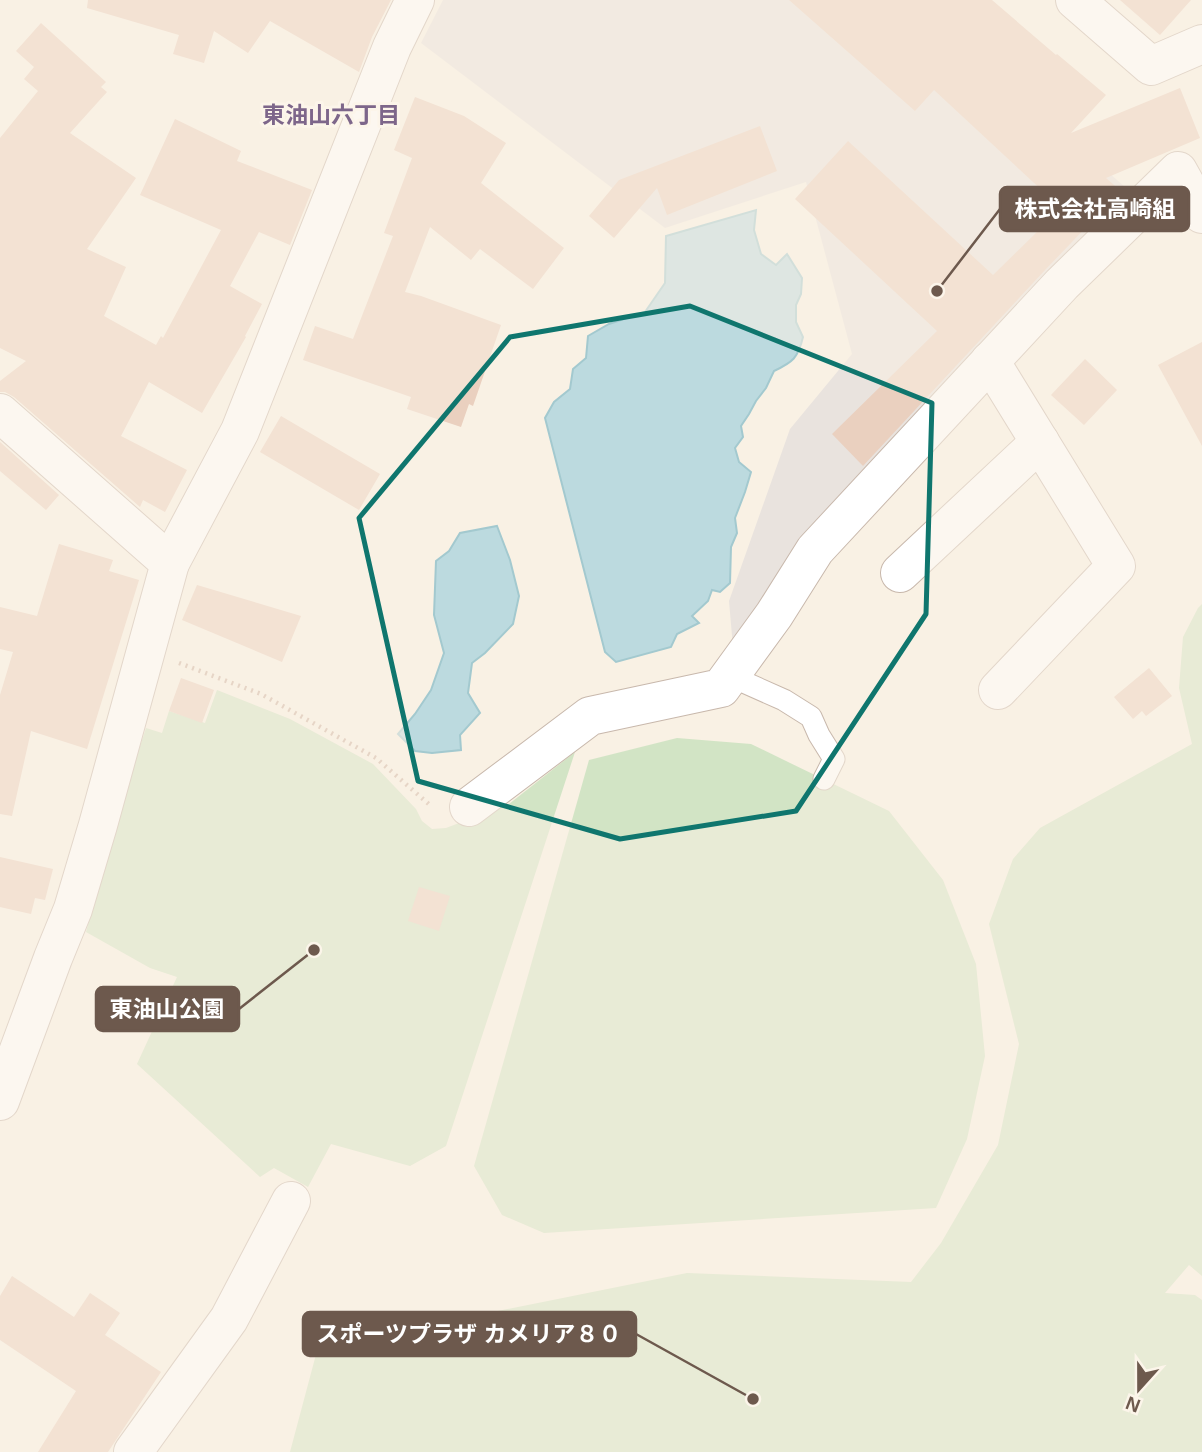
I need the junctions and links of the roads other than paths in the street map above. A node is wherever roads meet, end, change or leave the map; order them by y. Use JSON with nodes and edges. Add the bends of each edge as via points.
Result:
{"nodes":[{"id":1,"x":415,"y":0,"type":"edge"},
{"id":2,"x":1075,"y":0,"type":"edge"},
{"id":3,"x":1202,"y":44,"type":"edge"},
{"id":4,"x":1190,"y":167,"type":"edge"},
{"id":5,"x":1202,"y":214,"type":"edge"},
{"id":6,"x":989,"y":361,"type":"junction"},
{"id":7,"x":0,"y":413,"type":"edge"},
{"id":8,"x":1040,"y":442,"type":"junction"},
{"id":9,"x":170,"y":563,"type":"junction"},
{"id":10,"x":900,"y":573,"type":"dead end"},
{"id":11,"x":730,"y":676,"type":"junction"},
{"id":12,"x":998,"y":690,"type":"dead end"},
{"id":13,"x":824,"y":779,"type":"dead end"},
{"id":14,"x":469,"y":807,"type":"road end"},
{"id":15,"x":0,"y":1101,"type":"edge"},
{"id":16,"x":291,"y":1201,"type":"dead end"},
{"id":17,"x":133,"y":1452,"type":"edge"}],
"edges":[{"from":1,"to":9,"type":"street","via":[[392,47],[240,431]]},
{"from":2,"to":3,"type":"street","via":[[1151,66]]},
{"from":4,"to":5,"type":"street"},
{"from":4,"to":6,"type":"street","via":[[1062,284]]},
{"from":6,"to":8,"type":"street"},
{"from":6,"to":11,"type":"street","via":[[815,550]]},
{"from":7,"to":9,"type":"street"},
{"from":8,"to":10,"type":"street"},
{"from":8,"to":12,"type":"street","via":[[1116,566]]},
{"from":9,"to":15,"type":"street","via":[[73,909]]},
{"from":11,"to":13,"type":"lane","via":[[811,717],[834,759]]},
{"from":11,"to":14,"type":"street","via":[[721,688],[590,716]]},
{"from":16,"to":17,"type":"street","via":[[229,1319]]}]}
